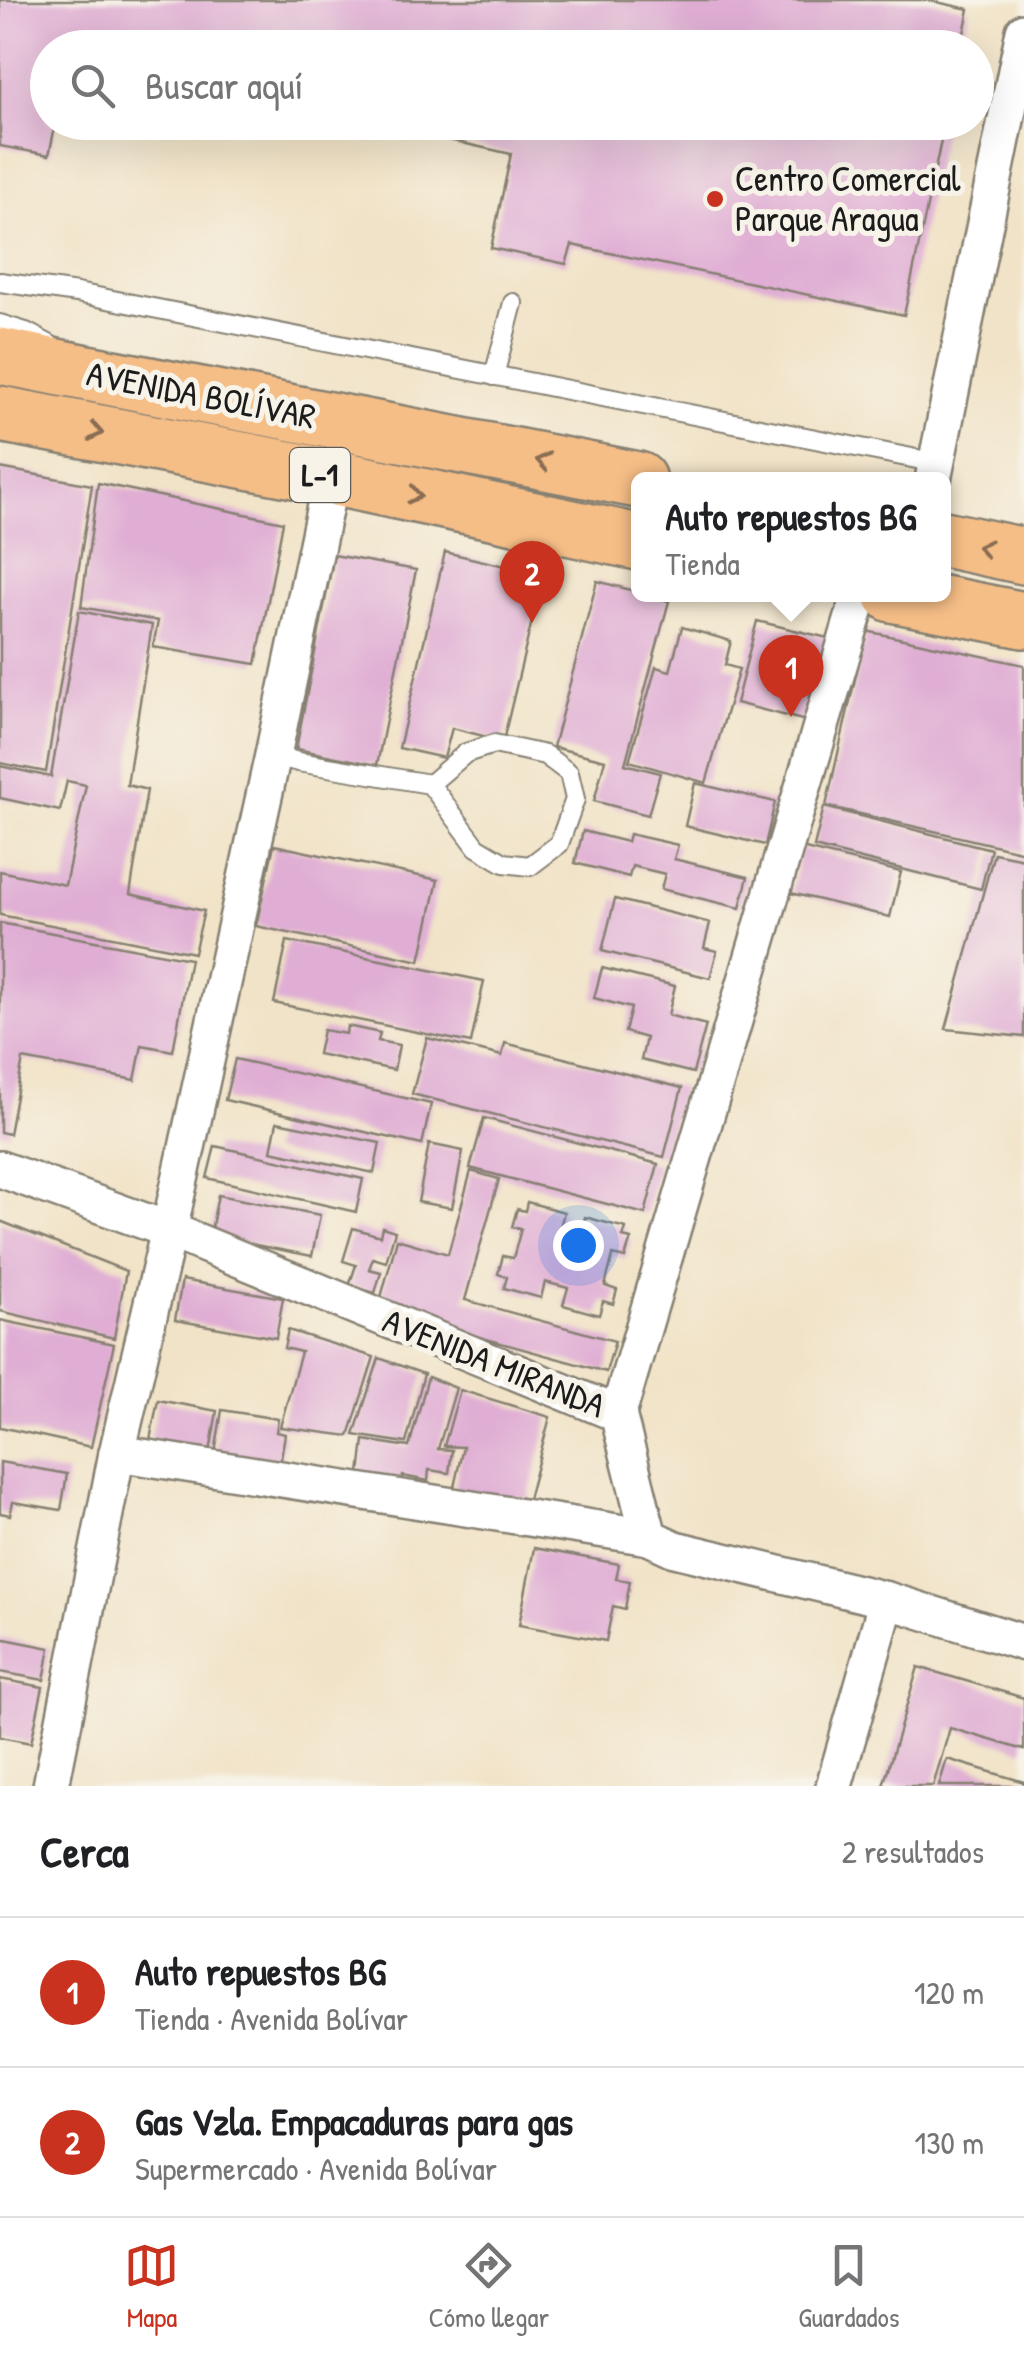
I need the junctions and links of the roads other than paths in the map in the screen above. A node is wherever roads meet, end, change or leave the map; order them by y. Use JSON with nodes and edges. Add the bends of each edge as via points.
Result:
{"nodes":[{"id":1,"x":1024,"y":31,"type":"edge"},
{"id":2,"x":1012,"y":149,"type":"edge"},
{"id":3,"x":0,"y":282,"type":"edge"},
{"id":4,"x":514,"y":304,"type":"dead end"},
{"id":5,"x":0,"y":324,"type":"edge"},
{"id":6,"x":0,"y":356,"type":"edge"},
{"id":7,"x":75,"y":371,"type":"junction"},
{"id":8,"x":494,"y":376,"type":"junction"},
{"id":9,"x":0,"y":414,"type":"edge"},
{"id":10,"x":935,"y":471,"type":"edge"},
{"id":11,"x":330,"y":477,"type":"junction"},
{"id":12,"x":631,"y":479,"type":"edge"},
{"id":13,"x":631,"y":541,"type":"edge"},
{"id":14,"x":951,"y":541,"type":"edge"},
{"id":15,"x":1024,"y":556,"type":"edge"},
{"id":16,"x":858,"y":602,"type":"edge"},
{"id":17,"x":933,"y":602,"type":"edge"},
{"id":18,"x":1024,"y":620,"type":"edge"},
{"id":19,"x":273,"y":754,"type":"junction"},
{"id":20,"x":430,"y":784,"type":"junction"},
{"id":21,"x":0,"y":1169,"type":"edge"},
{"id":22,"x":169,"y":1230,"type":"junction"},
{"id":23,"x":618,"y":1414,"type":"junction"},
{"id":24,"x":117,"y":1453,"type":"junction"},
{"id":25,"x":650,"y":1537,"type":"junction"},
{"id":26,"x":886,"y":1600,"type":"junction"},
{"id":27,"x":1024,"y":1643,"type":"edge"},
{"id":28,"x":51,"y":1786,"type":"edge"},
{"id":29,"x":834,"y":1786,"type":"edge"}],
"edges":[{"from":1,"to":2,"type":"street"},
{"from":2,"to":10,"type":"street"},
{"from":3,"to":8,"type":"lane"},
{"from":4,"to":8,"type":"lane"},
{"from":5,"to":7,"type":"lane","via":[[51,346]]},
{"from":6,"to":7,"type":"main road","name":"AVENIDA BOLÍVAR","number":"L-1"},
{"from":12,"to":7,"type":"main road","name":"AVENIDA BOLÍVAR","number":"L-1","one_way":true},
{"from":8,"to":10,"type":"lane"},
{"from":9,"to":11,"type":"main road","name":"AVENIDA BOLÍVAR","number":"L-1","one_way":true},
{"from":11,"to":13,"type":"main road","name":"AVENIDA BOLÍVAR","number":"L-1","one_way":true},
{"from":11,"to":19,"type":"street"},
{"from":15,"to":14,"type":"main road","one_way":true},
{"from":16,"to":23,"type":"street"},
{"from":17,"to":18,"type":"main road"},
{"from":19,"to":20,"type":"lane"},
{"from":19,"to":22,"type":"street"},
{"from":20,"to":20,"type":"lane","via":[[477,846],[504,863],[530,866],[559,844],[575,799],[570,773],[545,754],[494,744],[466,754]]},
{"from":21,"to":22,"type":"street","name":"AVENIDA MIRANDA"},
{"from":22,"to":23,"type":"street","name":"AVENIDA MIRANDA"},
{"from":22,"to":24,"type":"street"},
{"from":23,"to":25,"type":"street","name":"AVENIDA MIRANDA"},
{"from":24,"to":25,"type":"street"},
{"from":24,"to":28,"type":"street"},
{"from":25,"to":26,"type":"street","via":[[675,1549]]},
{"from":26,"to":27,"type":"street"},
{"from":26,"to":29,"type":"street"}]}
